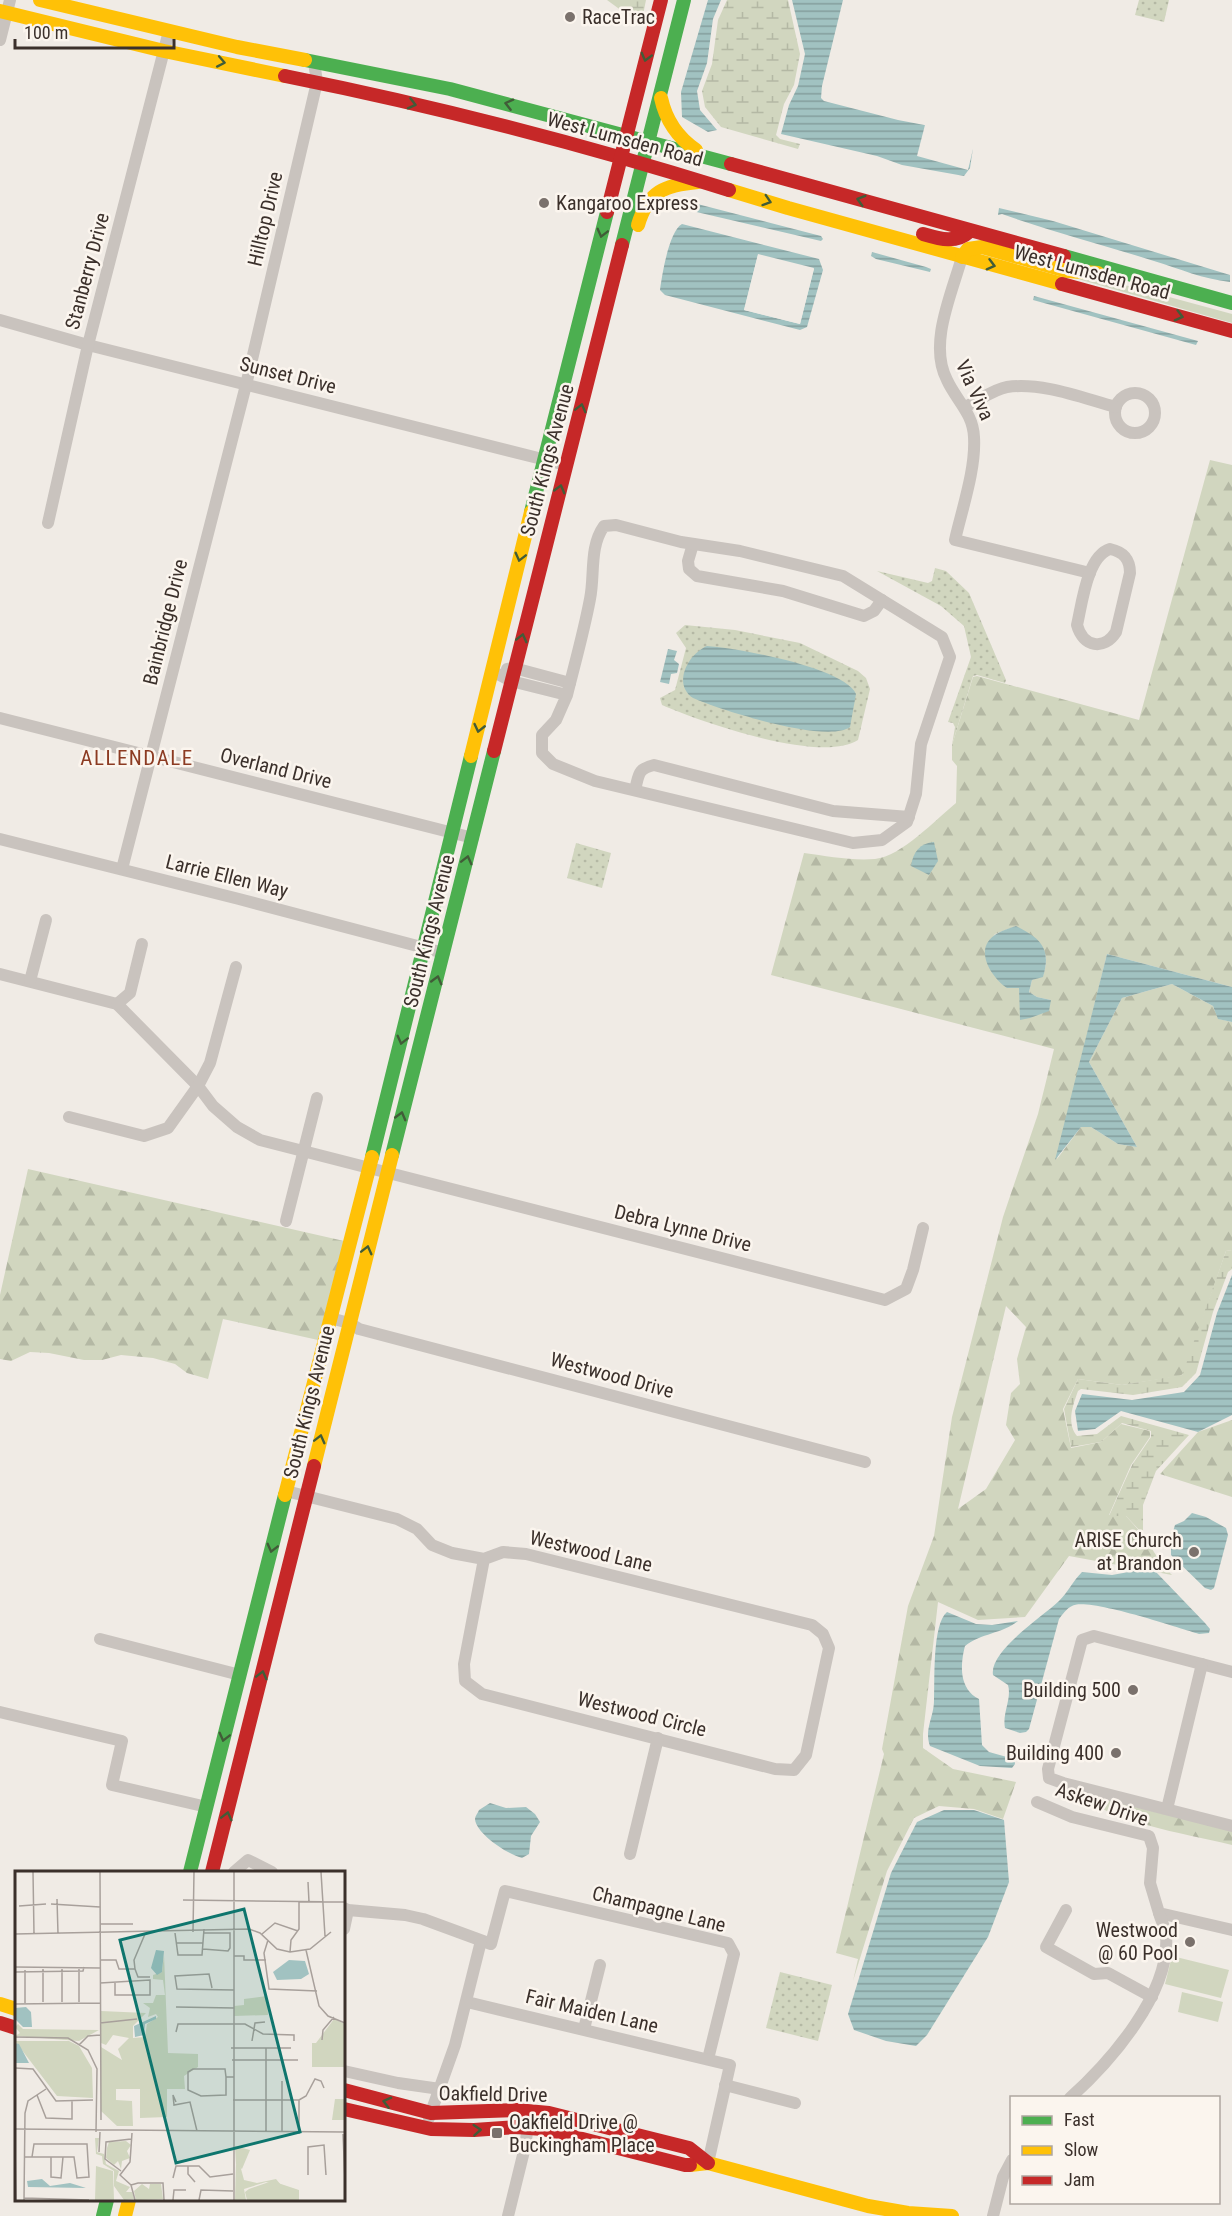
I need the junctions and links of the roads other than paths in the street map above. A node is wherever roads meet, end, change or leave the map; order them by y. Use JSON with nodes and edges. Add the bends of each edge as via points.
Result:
{"nodes":[{"id":1,"x":40,"y":0,"type":"edge"},
{"id":2,"x":661,"y":0,"type":"edge"},
{"id":3,"x":684,"y":0,"type":"edge"},
{"id":4,"x":6,"y":8,"type":"edge"},
{"id":5,"x":170,"y":31,"type":"junction"},
{"id":6,"x":0,"y":40,"type":"edge"},
{"id":7,"x":164,"y":51,"type":"junction"},
{"id":8,"x":314,"y":62,"type":"junction"},
{"id":9,"x":317,"y":82,"type":"junction"},
{"id":10,"x":661,"y":95,"type":"junction"},
{"id":11,"x":626,"y":134,"type":"junction"},
{"id":12,"x":649,"y":140,"type":"junction"},
{"id":13,"x":704,"y":155,"type":"junction"},
{"id":14,"x":621,"y":156,"type":"junction"},
{"id":15,"x":644,"y":162,"type":"junction"},
{"id":16,"x":711,"y":182,"type":"junction"},
{"id":17,"x":820,"y":217,"type":"junction"},
{"id":18,"x":970,"y":231,"type":"junction"},
{"id":19,"x":962,"y":257,"type":"junction"},
{"id":20,"x":1119,"y":272,"type":"junction"},
{"id":21,"x":608,"y":301,"type":"junction"},
{"id":22,"x":1232,"y":303,"type":"edge"},
{"id":23,"x":0,"y":320,"type":"edge"},
{"id":24,"x":1232,"y":331,"type":"edge"},
{"id":25,"x":88,"y":345,"type":"junction"},
{"id":26,"x":246,"y":385,"type":"junction"},
{"id":27,"x":965,"y":407,"type":"junction"},
{"id":28,"x":1116,"y":407,"type":"dead end"},
{"id":29,"x":544,"y":459,"type":"junction"},
{"id":30,"x":566,"y":465,"type":"junction"},
{"id":31,"x":48,"y":523,"type":"dead end"},
{"id":32,"x":693,"y":544,"type":"junction"},
{"id":33,"x":1090,"y":573,"type":"junction"},
{"id":34,"x":882,"y":600,"type":"junction"},
{"id":35,"x":492,"y":671,"type":"junction"},
{"id":36,"x":513,"y":674,"type":"junction"},
{"id":37,"x":570,"y":683,"type":"junction"},
{"id":38,"x":567,"y":695,"type":"junction"},
{"id":39,"x":0,"y":718,"type":"edge"},
{"id":40,"x":151,"y":756,"type":"junction"},
{"id":41,"x":635,"y":790,"type":"junction"},
{"id":42,"x":909,"y":817,"type":"junction"},
{"id":43,"x":454,"y":833,"type":"junction"},
{"id":44,"x":473,"y":838,"type":"junction"},
{"id":45,"x":0,"y":839,"type":"edge"},
{"id":46,"x":122,"y":869,"type":"junction"},
{"id":47,"x":46,"y":920,"type":"dead end"},
{"id":48,"x":142,"y":944,"type":"dead end"},
{"id":49,"x":425,"y":948,"type":"junction"},
{"id":50,"x":444,"y":953,"type":"junction"},
{"id":51,"x":236,"y":967,"type":"dead end"},
{"id":52,"x":0,"y":974,"type":"edge"},
{"id":53,"x":30,"y":981,"type":"junction"},
{"id":54,"x":117,"y":1004,"type":"junction"},
{"id":55,"x":198,"y":1086,"type":"junction"},
{"id":56,"x":317,"y":1098,"type":"dead end"},
{"id":57,"x":69,"y":1117,"type":"dead end"},
{"id":58,"x":303,"y":1151,"type":"junction"},
{"id":59,"x":369,"y":1168,"type":"junction"},
{"id":60,"x":387,"y":1172,"type":"junction"},
{"id":61,"x":286,"y":1221,"type":"dead end"},
{"id":62,"x":923,"y":1228,"type":"dead end"},
{"id":63,"x":330,"y":1318,"type":"junction"},
{"id":64,"x":349,"y":1323,"type":"junction"},
{"id":65,"x":866,"y":1462,"type":"dead end"},
{"id":66,"x":286,"y":1491,"type":"junction"},
{"id":67,"x":306,"y":1496,"type":"junction"},
{"id":68,"x":484,"y":1559,"type":"junction"},
{"id":69,"x":823,"y":1634,"type":"joint"},
{"id":70,"x":100,"y":1639,"type":"dead end"},
{"id":71,"x":1202,"y":1664,"type":"junction"},
{"id":72,"x":1232,"y":1672,"type":"edge"},
{"id":73,"x":240,"y":1675,"type":"junction"},
{"id":74,"x":0,"y":1712,"type":"edge"},
{"id":75,"x":658,"y":1738,"type":"junction"},
{"id":76,"x":1037,"y":1802,"type":"dead end"},
{"id":77,"x":207,"y":1807,"type":"junction"},
{"id":78,"x":1167,"y":1809,"type":"junction"},
{"id":79,"x":1232,"y":1826,"type":"edge"},
{"id":80,"x":200,"y":1834,"type":"junction"},
{"id":81,"x":630,"y":1854,"type":"dead end"},
{"id":82,"x":190,"y":1871,"type":"edge"},
{"id":83,"x":203,"y":1871,"type":"edge"},
{"id":84,"x":212,"y":1871,"type":"edge"},
{"id":85,"x":235,"y":1871,"type":"edge"},
{"id":86,"x":270,"y":1871,"type":"edge"},
{"id":87,"x":346,"y":1909,"type":"edge"},
{"id":88,"x":1066,"y":1910,"type":"dead end"},
{"id":89,"x":1160,"y":1913,"type":"junction"},
{"id":90,"x":1232,"y":1930,"type":"edge"},
{"id":91,"x":482,"y":1941,"type":"junction"},
{"id":92,"x":600,"y":1965,"type":"dead end"},
{"id":93,"x":1152,"y":1997,"type":"junction"},
{"id":94,"x":467,"y":2002,"type":"junction"},
{"id":95,"x":0,"y":2004,"type":"edge"},
{"id":96,"x":15,"y":2008,"type":"edge"},
{"id":97,"x":0,"y":2023,"type":"edge"},
{"id":98,"x":15,"y":2028,"type":"edge"},
{"id":99,"x":584,"y":2029,"type":"junction"},
{"id":100,"x":708,"y":2059,"type":"junction"},
{"id":101,"x":345,"y":2071,"type":"edge"},
{"id":102,"x":725,"y":2085,"type":"junction"},
{"id":103,"x":440,"y":2089,"type":"junction"},
{"id":104,"x":345,"y":2090,"type":"edge"},
{"id":105,"x":1071,"y":2096,"type":"edge"},
{"id":106,"x":795,"y":2103,"type":"dead end"},
{"id":107,"x":345,"y":2109,"type":"edge"},
{"id":108,"x":530,"y":2111,"type":"junction"},
{"id":109,"x":431,"y":2113,"type":"junction"},
{"id":110,"x":529,"y":2127,"type":"junction"},
{"id":111,"x":425,"y":2129,"type":"junction"},
{"id":112,"x":1010,"y":2162,"type":"edge"},
{"id":113,"x":708,"y":2163,"type":"junction"},
{"id":114,"x":107,"y":2201,"type":"edge"},
{"id":115,"x":129,"y":2201,"type":"edge"},
{"id":116,"x":103,"y":2216,"type":"edge"},
{"id":117,"x":125,"y":2216,"type":"edge"},
{"id":118,"x":508,"y":2216,"type":"edge"},
{"id":119,"x":951,"y":2216,"type":"edge"},
{"id":120,"x":993,"y":2216,"type":"edge"}],
"edges":[{"from":1,"to":5,"type":"main road","name":"West Lumsden Road"},
{"from":2,"to":11,"type":"main road","name":"South Kings Avenue","one_way":true},
{"from":3,"to":10,"type":"main road","name":"South Kings Avenue"},
{"from":4,"to":6,"type":"street"},
{"from":4,"to":7,"type":"main road","name":"West Lumsden Road"},
{"from":5,"to":7,"type":"street","name":"Stanberry Drive"},
{"from":5,"to":8,"type":"main road","name":"West Lumsden Road"},
{"from":7,"to":9,"type":"main road","name":"West Lumsden Road","one_way":true},
{"from":7,"to":25,"type":"street","name":"Stanberry Drive"},
{"from":8,"to":9,"type":"street","name":"Hilltop Drive"},
{"from":11,"to":8,"type":"main road","name":"West Lumsden Road","one_way":true,"via":[[450,90]]},
{"from":9,"to":14,"type":"main road","name":"West Lumsden Road","one_way":true},
{"from":9,"to":26,"type":"street","name":"Hilltop Drive"},
{"from":10,"to":12,"type":"main road","name":"South Kings Avenue"},
{"from":10,"to":13,"type":"main road","via":[[670,125],[689,146]]},
{"from":11,"to":12,"type":"main road","name":"West Lumsden Road"},
{"from":11,"to":14,"type":"main road","name":"South Kings Avenue"},
{"from":12,"to":13,"type":"main road","name":"West Lumsden Road"},
{"from":12,"to":15,"type":"main road","name":"South Kings Avenue"},
{"from":18,"to":13,"type":"main road","name":"West Lumsden Road","one_way":true},
{"from":14,"to":15,"type":"main road","name":"West Lumsden Road"},
{"from":14,"to":29,"type":"main road","name":"South Kings Avenue","one_way":true},
{"from":15,"to":16,"type":"main road","name":"West Lumsden Road"},
{"from":15,"to":21,"type":"main road","name":"South Kings Avenue"},
{"from":16,"to":17,"type":"main road","name":"West Lumsden Road","one_way":true},
{"from":16,"to":21,"type":"main road","via":[[675,185],[646,202],[621,287]]},
{"from":17,"to":18,"type":"main road","via":[[857,216],[945,240],[960,239]]},
{"from":17,"to":19,"type":"main road","name":"West Lumsden Road"},
{"from":18,"to":20,"type":"main road","name":"West Lumsden Road"},
{"from":19,"to":20,"type":"main road","via":[[968,249],[982,247],[1067,271]]},
{"from":19,"to":24,"type":"main road","name":"West Lumsden Road","one_way":true},
{"from":19,"to":27,"type":"street","name":"Via Viva","via":[[939,351],[947,381]]},
{"from":20,"to":22,"type":"main road","name":"West Lumsden Road"},
{"from":30,"to":21,"type":"main road","name":"South Kings Avenue","one_way":true},
{"from":23,"to":25,"type":"street","name":"Sunset Drive"},
{"from":25,"to":26,"type":"street","name":"Sunset Drive"},
{"from":25,"to":31,"type":"street","name":"Stanberry Drive"},
{"from":26,"to":29,"type":"street","name":"Sunset Drive"},
{"from":26,"to":40,"type":"street","name":"Bainbridge Drive"},
{"from":27,"to":28,"type":"street","via":[[1006,387],[1053,390]]},
{"from":27,"to":33,"type":"street","name":"Via Viva","via":[[975,435],[955,540]]},
{"from":29,"to":30,"type":"street","name":"Sunset Drive"},
{"from":29,"to":35,"type":"main road","name":"South Kings Avenue","one_way":true},
{"from":36,"to":30,"type":"main road","name":"South Kings Avenue","one_way":true},
{"from":32,"to":34,"type":"street","via":[[843,576]]},
{"from":32,"to":34,"type":"street","via":[[689,569],[697,576],[783,591],[864,616]]},
{"from":32,"to":37,"type":"street","via":[[616,525],[604,526],[599,533],[591,596]]},
{"from":33,"to":33,"type":"street","via":[[1077,625],[1085,639],[1102,644],[1116,632],[1130,565],[1119,551],[1110,549],[1102,551]]},
{"from":34,"to":42,"type":"street","via":[[942,637],[950,657],[921,744],[916,794]]},
{"from":35,"to":36,"type":"street"},
{"from":35,"to":43,"type":"main road","name":"South Kings Avenue","one_way":true},
{"from":36,"to":37,"type":"street"},
{"from":36,"to":38,"type":"street"},
{"from":36,"to":44,"type":"main road","name":"South Kings Avenue"},
{"from":37,"to":38,"type":"street"},
{"from":38,"to":41,"type":"street","via":[[556,720],[542,735],[542,753],[553,765],[595,781]]},
{"from":39,"to":40,"type":"street","name":"Overland Drive"},
{"from":40,"to":43,"type":"street","name":"Overland Drive"},
{"from":40,"to":46,"type":"street","name":"Bainbridge Drive"},
{"from":41,"to":42,"type":"street","via":[[853,843],[882,840]]},
{"from":41,"to":42,"type":"street","via":[[639,772],[654,765],[833,811]]},
{"from":43,"to":44,"type":"street","name":"Overland Drive"},
{"from":43,"to":49,"type":"main road","name":"South Kings Avenue"},
{"from":50,"to":44,"type":"main road","name":"South Kings Avenue","one_way":true},
{"from":45,"to":46,"type":"street","name":"Larrie Ellen Way"},
{"from":46,"to":49,"type":"street","name":"Larrie Ellen Way"},
{"from":47,"to":53,"type":"street"},
{"from":48,"to":54,"type":"street","via":[[130,993]]},
{"from":49,"to":50,"type":"street","name":"Larrie Ellen Way"},
{"from":49,"to":59,"type":"main road","name":"South Kings Avenue","one_way":true},
{"from":60,"to":50,"type":"main road","name":"South Kings Avenue","one_way":true},
{"from":51,"to":55,"type":"street","via":[[210,1063]]},
{"from":52,"to":53,"type":"street"},
{"from":53,"to":54,"type":"street"},
{"from":54,"to":55,"type":"street","name":"Debra Lynne Drive"},
{"from":55,"to":57,"type":"street","via":[[168,1128],[144,1136]]},
{"from":55,"to":58,"type":"street","name":"Debra Lynne Drive","via":[[237,1127],[260,1140]]},
{"from":56,"to":58,"type":"street"},
{"from":58,"to":59,"type":"street","name":"Debra Lynne Drive"},
{"from":58,"to":61,"type":"street"},
{"from":59,"to":60,"type":"street","name":"Debra Lynne Drive"},
{"from":59,"to":63,"type":"main road","name":"South Kings Avenue"},
{"from":60,"to":62,"type":"street","name":"Debra Lynne Drive","via":[[885,1300],[906,1289]]},
{"from":64,"to":60,"type":"main road","name":"South Kings Avenue","one_way":true},
{"from":63,"to":64,"type":"street","name":"Westwood Drive"},
{"from":63,"to":66,"type":"main road","name":"South Kings Avenue"},
{"from":64,"to":65,"type":"street","name":"Westwood Drive","via":[[358,1329]]},
{"from":67,"to":64,"type":"main road","name":"South Kings Avenue","one_way":true},
{"from":66,"to":67,"type":"street","name":"Westwood Lane"},
{"from":66,"to":73,"type":"main road","name":"South Kings Avenue","one_way":true},
{"from":67,"to":68,"type":"street","name":"Westwood Lane","via":[[397,1519],[417,1529],[432,1545]]},
{"from":84,"to":67,"type":"main road","name":"South Kings Avenue","one_way":true},
{"from":68,"to":69,"type":"street","name":"Westwood Lane","via":[[503,1552],[526,1554],[812,1625]]},
{"from":68,"to":75,"type":"street","name":"Westwood Circle","via":[[465,1681],[482,1694]]},
{"from":69,"to":75,"type":"street","name":"Westwood Circle","via":[[829,1648],[806,1755],[794,1770],[775,1769]]},
{"from":70,"to":73,"type":"street"},
{"from":71,"to":72,"type":"street"},
{"from":71,"to":78,"type":"street"},
{"from":71,"to":78,"type":"street","via":[[1094,1636],[1082,1640],[1048,1769],[1049,1778],[1063,1783]]},
{"from":73,"to":77,"type":"main road","name":"South Kings Avenue","one_way":true},
{"from":74,"to":77,"type":"street","via":[[122,1741],[112,1785]]},
{"from":75,"to":81,"type":"street"},
{"from":76,"to":89,"type":"street","name":"Askew Drive","via":[[1072,1817],[1149,1836],[1154,1848],[1150,1883]]},
{"from":77,"to":80,"type":"main road","name":"South Kings Avenue"},
{"from":78,"to":79,"type":"street"},
{"from":80,"to":82,"type":"main road","name":"South Kings Avenue"},
{"from":80,"to":83,"type":"main road","via":[[208,1849]]},
{"from":85,"to":86,"type":"street","via":[[248,1860]]},
{"from":87,"to":91,"type":"street","via":[[423,1919]]},
{"from":88,"to":93,"type":"street","via":[[1046,1947],[1094,1974],[1108,1973]]},
{"from":89,"to":90,"type":"street"},
{"from":89,"to":93,"type":"street","via":[[1166,1935],[1163,1962]]},
{"from":91,"to":94,"type":"street","name":"Champagne Lane"},
{"from":91,"to":100,"type":"street","name":"Champagne Lane","via":[[491,1944],[505,1891],[728,1943],[734,1954]]},
{"from":92,"to":99,"type":"street"},
{"from":93,"to":105,"type":"street","via":[[1111,2058]]},
{"from":94,"to":99,"type":"street","name":"Fair Maiden Lane"},
{"from":94,"to":103,"type":"street","name":"Champagne Lane"},
{"from":95,"to":96,"type":"main road"},
{"from":97,"to":98,"type":"main road"},
{"from":99,"to":100,"type":"street","name":"Fair Maiden Lane"},
{"from":100,"to":102,"type":"street","via":[[730,2064]]},
{"from":101,"to":103,"type":"street"},
{"from":102,"to":106,"type":"street"},
{"from":102,"to":113,"type":"street"},
{"from":103,"to":109,"type":"street"},
{"from":109,"to":104,"type":"main road","name":"Oakfield Drive","one_way":true},
{"from":107,"to":111,"type":"main road","name":"Oakfield Drive"},
{"from":108,"to":109,"type":"main road","name":"Oakfield Drive"},
{"from":108,"to":110,"type":"street"},
{"from":108,"to":113,"type":"main road","name":"Oakfield Drive","via":[[565,2116],[689,2148]]},
{"from":109,"to":111,"type":"street"},
{"from":111,"to":110,"type":"main road","name":"Oakfield Drive","one_way":true},
{"from":110,"to":113,"type":"main road","name":"Oakfield Drive","via":[[685,2165]]},
{"from":110,"to":118,"type":"street"},
{"from":112,"to":120,"type":"street"},
{"from":113,"to":119,"type":"main road","name":"Oakfield Drive","via":[[868,2206]]},
{"from":114,"to":116,"type":"main road"},
{"from":115,"to":117,"type":"main road"}]}
